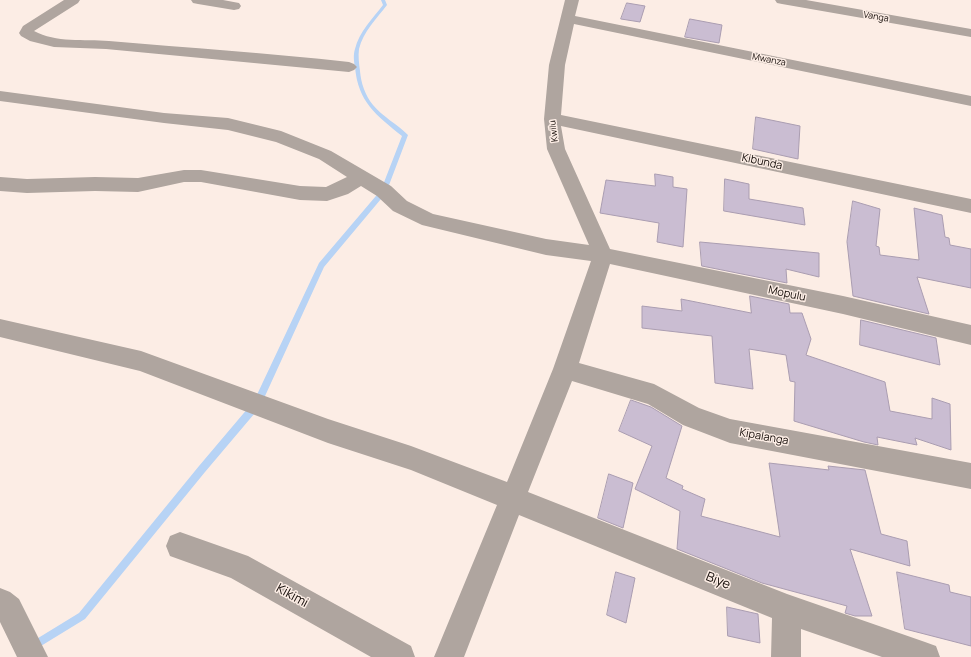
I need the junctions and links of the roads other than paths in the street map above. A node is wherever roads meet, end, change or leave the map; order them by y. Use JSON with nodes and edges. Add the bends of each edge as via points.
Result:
{"nodes":[{"id":1,"x":72,"y":0,"type":"edge"},
{"id":2,"x":198,"y":0,"type":"edge"},
{"id":3,"x":572,"y":0,"type":"edge"},
{"id":4,"x":782,"y":0,"type":"edge"},
{"id":5,"x":234,"y":6,"type":"dead end"},
{"id":6,"x":568,"y":19,"type":"junction"},
{"id":7,"x":971,"y":34,"type":"edge"},
{"id":8,"x":349,"y":67,"type":"dead end"},
{"id":9,"x":0,"y":96,"type":"edge"},
{"id":10,"x":971,"y":101,"type":"edge"},
{"id":11,"x":552,"y":118,"type":"junction"},
{"id":12,"x":367,"y":182,"type":"junction"},
{"id":13,"x":0,"y":184,"type":"edge"},
{"id":14,"x":971,"y":206,"type":"edge"},
{"id":15,"x":603,"y":255,"type":"junction"},
{"id":16,"x":0,"y":328,"type":"edge"},
{"id":17,"x":971,"y":335,"type":"edge"},
{"id":18,"x":565,"y":369,"type":"junction"},
{"id":19,"x":971,"y":476,"type":"edge"},
{"id":20,"x":512,"y":499,"type":"junction"},
{"id":21,"x":180,"y":546,"type":"dead end"},
{"id":22,"x":5,"y":606,"type":"edge"},
{"id":23,"x":787,"y":609,"type":"junction"},
{"id":24,"x":33,"y":657,"type":"edge"},
{"id":25,"x":400,"y":657,"type":"edge"},
{"id":26,"x":449,"y":657,"type":"edge"},
{"id":27,"x":786,"y":657,"type":"edge"},
{"id":28,"x":925,"y":657,"type":"edge"}],
"edges":[{"from":1,"to":8,"type":"street","via":[[28,29],[26,33],[32,37],[60,43],[104,44]]},
{"from":2,"to":5,"type":"street"},
{"from":3,"to":6,"type":"street","name":"Kwilu"},
{"from":4,"to":7,"type":"street","name":"Vanga"},
{"from":6,"to":10,"type":"street","name":"Mwanza"},
{"from":6,"to":11,"type":"street","name":"Kwilu","via":[[557,65]]},
{"from":9,"to":12,"type":"street","name":"Mopulu","via":[[228,124],[281,137],[325,155]]},
{"from":11,"to":14,"type":"street","name":"Kibunda"},
{"from":11,"to":15,"type":"street","name":"Kwilu","via":[[556,149]]},
{"from":12,"to":13,"type":"street","via":[[327,194],[300,193],[201,176],[184,176],[138,185]]},
{"from":12,"to":15,"type":"street","name":"Mopulu","via":[[384,191],[400,206],[429,220],[546,247]]},
{"from":15,"to":17,"type":"street","name":"Mopulu","via":[[843,305]]},
{"from":15,"to":18,"type":"street"},
{"from":16,"to":20,"type":"street","name":"Biye","via":[[141,361],[328,431],[411,458]]},
{"from":18,"to":19,"type":"street","name":"Kipalanga","via":[[654,395],[692,417],[730,431]]},
{"from":18,"to":20,"type":"street"},
{"from":20,"to":23,"type":"street","name":"Biye"},
{"from":20,"to":26,"type":"street"},
{"from":21,"to":25,"type":"street","name":"Kikimi","via":[[238,566]]},
{"from":22,"to":24,"type":"street"},
{"from":23,"to":27,"type":"street"},
{"from":23,"to":28,"type":"street","name":"Biye"}]}
